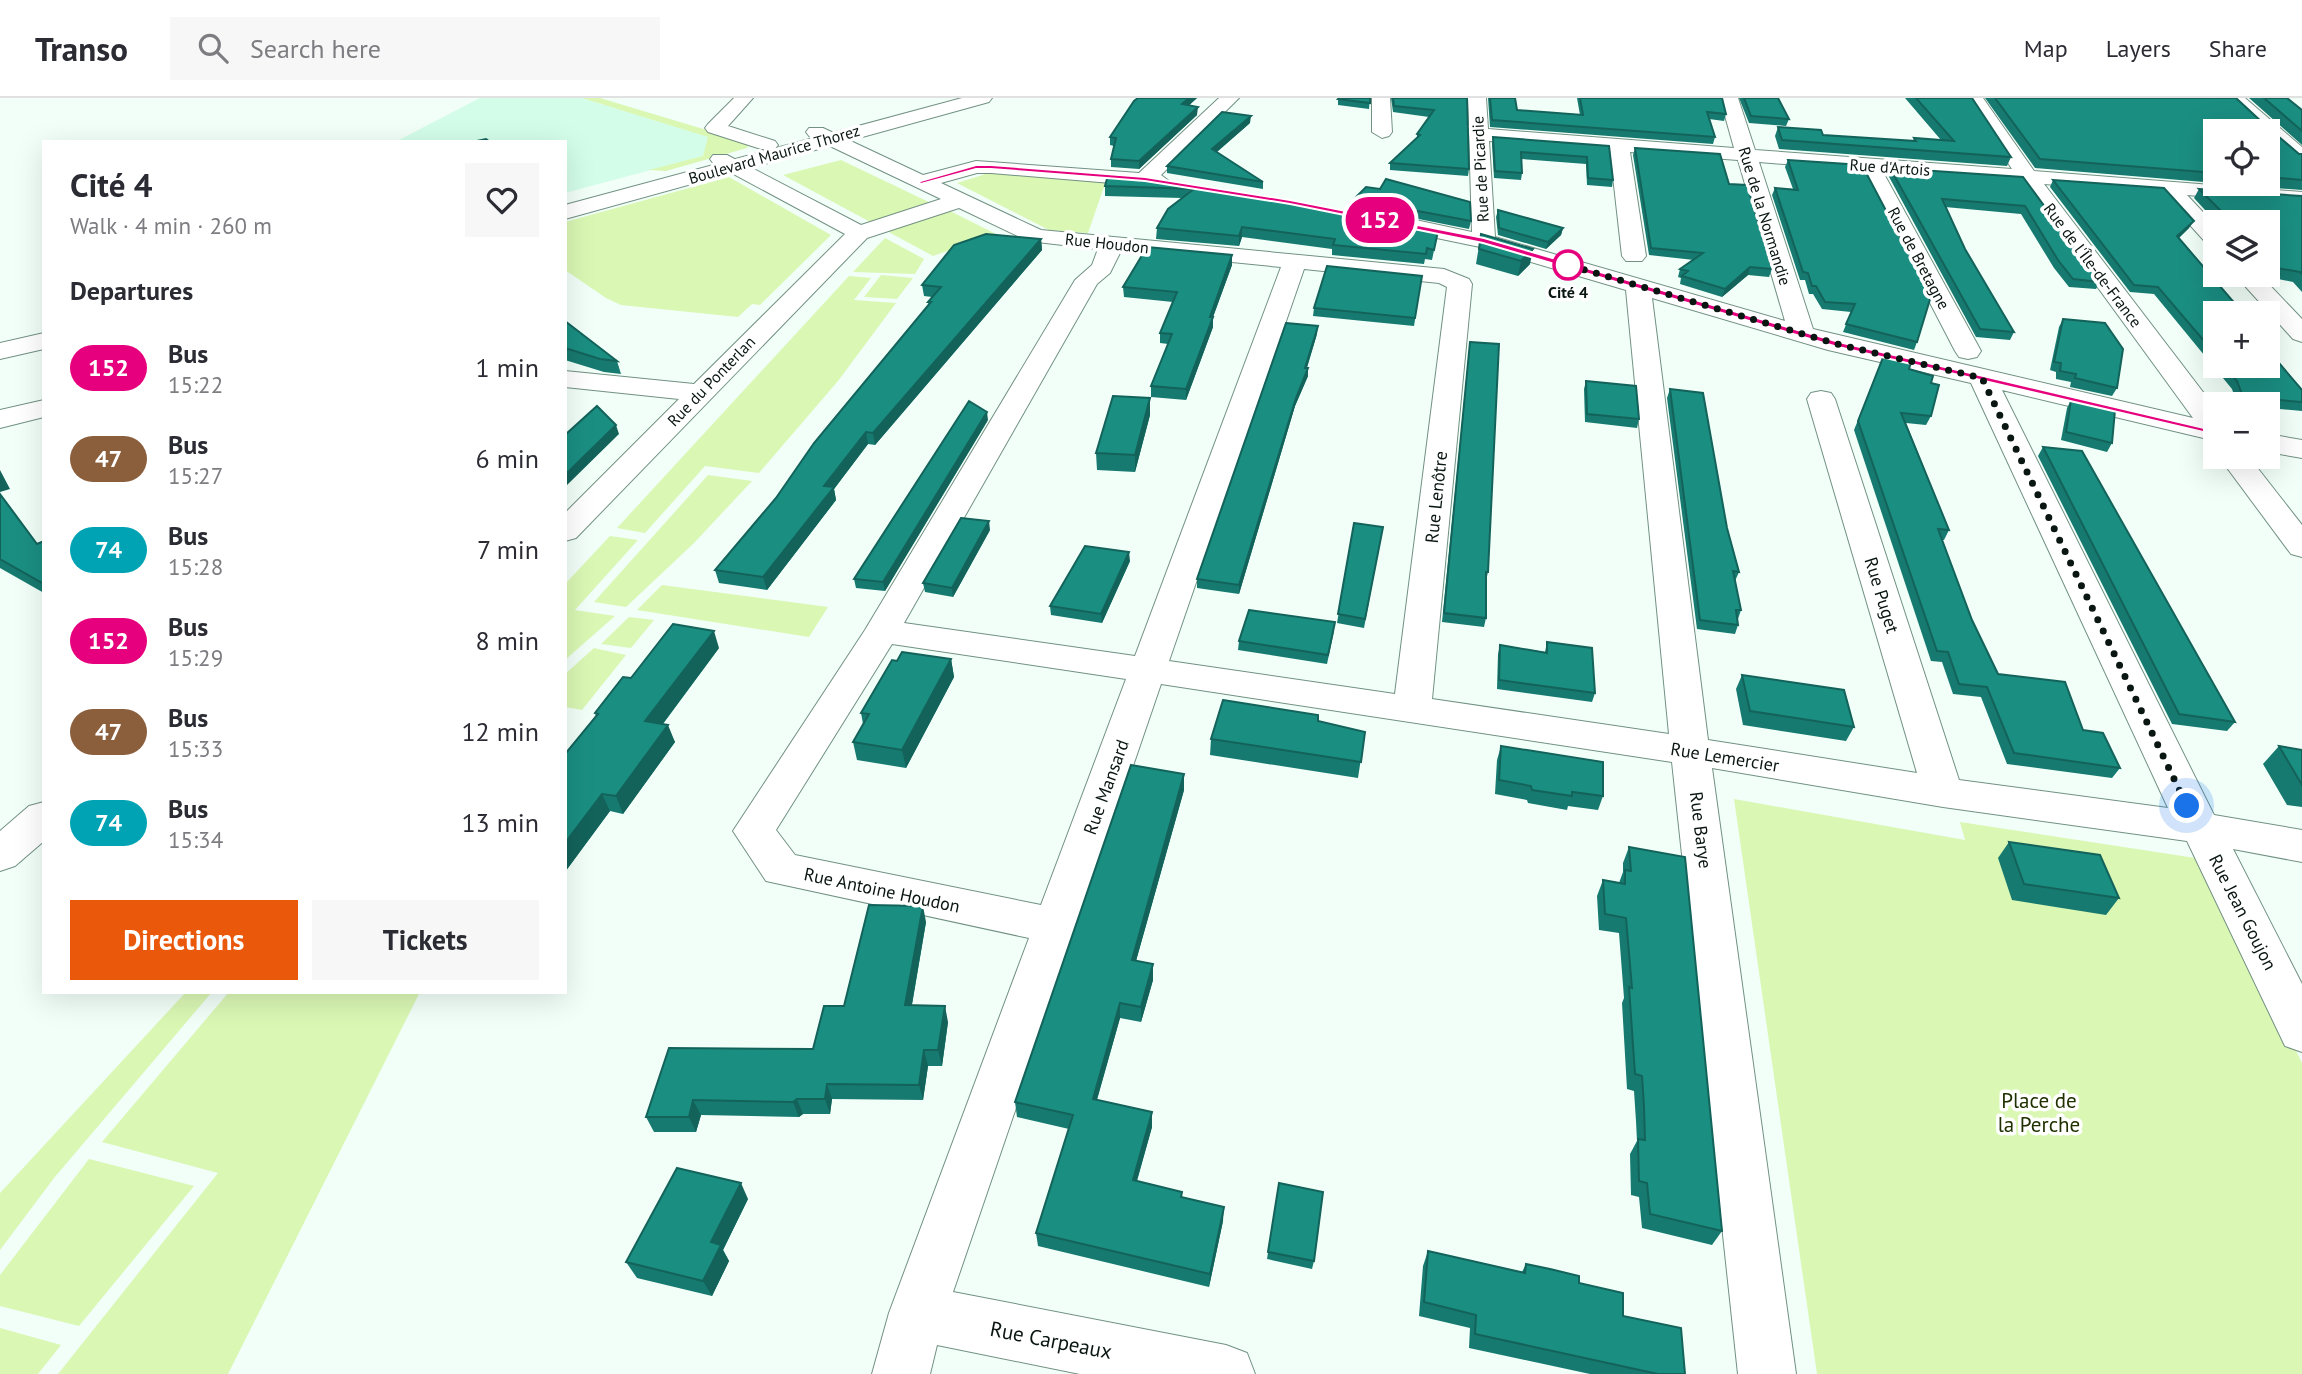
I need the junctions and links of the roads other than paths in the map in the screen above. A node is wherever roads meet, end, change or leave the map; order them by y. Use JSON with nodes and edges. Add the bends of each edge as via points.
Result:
{"nodes":[{"id":1,"x":744,"y":98,"type":"edge"},
{"id":2,"x":947,"y":98,"type":"edge"},
{"id":3,"x":983,"y":98,"type":"edge"},
{"id":4,"x":1230,"y":98,"type":"edge"},
{"id":5,"x":1381,"y":98,"type":"edge"},
{"id":6,"x":1477,"y":98,"type":"edge"},
{"id":7,"x":1729,"y":98,"type":"edge"},
{"id":8,"x":1974,"y":98,"type":"edge"},
{"id":9,"x":2234,"y":98,"type":"edge"},
{"id":10,"x":1382,"y":132,"type":"dead end"},
{"id":11,"x":1477,"y":134,"type":"junction"},
{"id":12,"x":823,"y":135,"type":"junction"},
{"id":13,"x":768,"y":145,"type":"junction"},
{"id":14,"x":1619,"y":145,"type":"junction"},
{"id":15,"x":1746,"y":156,"type":"junction"},
{"id":16,"x":2302,"y":157,"type":"edge"},
{"id":17,"x":726,"y":162,"type":"junction"},
{"id":18,"x":1869,"y":165,"type":"junction"},
{"id":19,"x":2028,"y":177,"type":"junction"},
{"id":20,"x":1145,"y":179,"type":"junction"},
{"id":21,"x":921,"y":182,"type":"junction"},
{"id":22,"x":1184,"y":185,"type":"edge"},
{"id":23,"x":2168,"y":188,"type":"junction"},
{"id":24,"x":2302,"y":198,"type":"edge"},
{"id":25,"x":960,"y":200,"type":"junction"},
{"id":26,"x":567,"y":201,"type":"edge"},
{"id":27,"x":567,"y":211,"type":"edge"},
{"id":28,"x":1358,"y":216,"type":"edge"},
{"id":29,"x":2203,"y":226,"type":"edge"},
{"id":30,"x":859,"y":233,"type":"junction"},
{"id":31,"x":1484,"y":241,"type":"junction"},
{"id":32,"x":1112,"y":244,"type":"junction"},
{"id":33,"x":1295,"y":260,"type":"junction"},
{"id":34,"x":1636,"y":270,"type":"junction"},
{"id":35,"x":1460,"y":284,"type":"joint"},
{"id":36,"x":2259,"y":287,"type":"edge"},
{"id":37,"x":2274,"y":287,"type":"edge"},
{"id":38,"x":2290,"y":291,"type":"dead end"},
{"id":39,"x":1802,"y":334,"type":"junction"},
{"id":40,"x":2302,"y":334,"type":"edge"},
{"id":41,"x":42,"y":341,"type":"edge"},
{"id":42,"x":0,"y":351,"type":"edge"},
{"id":43,"x":1975,"y":364,"type":"junction"},
{"id":44,"x":567,"y":379,"type":"edge"},
{"id":45,"x":699,"y":393,"type":"junction"},
{"id":46,"x":1821,"y":399,"type":"dead end"},
{"id":47,"x":23,"y":413,"type":"edge"},
{"id":48,"x":2203,"y":413,"type":"edge"},
{"id":49,"x":2203,"y":427,"type":"edge"},
{"id":50,"x":42,"y":437,"type":"edge"},
{"id":51,"x":2280,"y":445,"type":"edge"},
{"id":52,"x":2302,"y":449,"type":"edge"},
{"id":53,"x":2243,"y":469,"type":"edge"},
{"id":54,"x":567,"y":529,"type":"edge"},
{"id":55,"x":2302,"y":547,"type":"edge"},
{"id":56,"x":882,"y":631,"type":"junction"},
{"id":57,"x":1148,"y":670,"type":"junction"},
{"id":58,"x":1412,"y":710,"type":"junction"},
{"id":59,"x":1690,"y":752,"type":"junction"},
{"id":60,"x":1943,"y":792,"type":"junction"},
{"id":61,"x":42,"y":819,"type":"edge"},
{"id":62,"x":2201,"y":828,"type":"junction"},
{"id":63,"x":2302,"y":846,"type":"edge"},
{"id":64,"x":0,"y":855,"type":"edge"},
{"id":65,"x":1055,"y":926,"type":"junction"},
{"id":66,"x":2302,"y":1031,"type":"edge"},
{"id":67,"x":917,"y":1313,"type":"junction"},
{"id":68,"x":901,"y":1374,"type":"edge"},
{"id":69,"x":1226,"y":1374,"type":"edge"},
{"id":70,"x":1767,"y":1374,"type":"edge"}],
"edges":[{"from":1,"to":13,"type":"street","via":[[715,128]]},
{"from":2,"to":12,"type":"street","name":"Boulevard Maurice Thorez"},
{"from":3,"to":12,"type":"street","name":"Boulevard Maurice Thorez"},
{"from":4,"to":20,"type":"street"},
{"from":5,"to":10,"type":"street"},
{"from":6,"to":11,"type":"street","name":"Rue de Picardie"},
{"from":7,"to":15,"type":"street","name":"Rue de la Normandie"},
{"from":8,"to":19,"type":"street","name":"Rue de l'Île-de-France"},
{"from":9,"to":16,"type":"street"},
{"from":11,"to":14,"type":"street","name":"Rue d'Artois"},
{"from":11,"to":31,"type":"street","name":"Rue de Picardie"},
{"from":12,"to":13,"type":"street","name":"Boulevard Maurice Thorez"},
{"from":12,"to":17,"type":"street","name":"Boulevard Maurice Thorez"},
{"from":12,"to":21,"type":"street","name":"Rue Houdon"},
{"from":13,"to":17,"type":"street","name":"Boulevard Maurice Thorez"},
{"from":14,"to":15,"type":"street","name":"Rue d'Artois"},
{"from":14,"to":34,"type":"street","name":"Rue Barye"},
{"from":15,"to":18,"type":"street","name":"Rue d'Artois"},
{"from":15,"to":39,"type":"street","name":"Rue de la Normandie"},
{"from":17,"to":26,"type":"street","name":"Boulevard Maurice Thorez"},
{"from":17,"to":27,"type":"street","name":"Boulevard Maurice Thorez"},
{"from":17,"to":30,"type":"street"},
{"from":18,"to":19,"type":"street","name":"Rue d'Artois"},
{"from":18,"to":43,"type":"street","name":"Rue de Bretagne"},
{"from":19,"to":23,"type":"street","name":"Rue d'Artois"},
{"from":19,"to":48,"type":"street","name":"Rue de l'Île-de-France"},
{"from":20,"to":21,"type":"street","via":[[976,167]]},
{"from":20,"to":22,"type":"street"},
{"from":21,"to":25,"type":"street","name":"Rue Houdon"},
{"from":23,"to":24,"type":"street","name":"Rue d'Artois"},
{"from":23,"to":29,"type":"street"},
{"from":25,"to":30,"type":"street","name":"Rue du Ponterlan"},
{"from":25,"to":32,"type":"street","name":"Rue Houdon","via":[[1036,236]]},
{"from":28,"to":31,"type":"street"},
{"from":30,"to":45,"type":"street","name":"Rue du Ponterlan"},
{"from":31,"to":34,"type":"street"},
{"from":32,"to":33,"type":"street","name":"Rue Houdon"},
{"from":32,"to":56,"type":"street","via":[[1102,268],[1087,280]]},
{"from":33,"to":35,"type":"street","name":"Rue Houdon","via":[[1444,276]]},
{"from":33,"to":57,"type":"street","name":"Rue Mansard"},
{"from":34,"to":39,"type":"street"},
{"from":34,"to":59,"type":"street","name":"Rue Barye"},
{"from":35,"to":58,"type":"street","name":"Rue Lenôtre"},
{"from":36,"to":40,"type":"street"},
{"from":37,"to":38,"type":"street"},
{"from":39,"to":43,"type":"street"},
{"from":41,"to":42,"type":"street"},
{"from":43,"to":49,"type":"street"},
{"from":43,"to":62,"type":"street","name":"Rue Jean Goujon"},
{"from":44,"to":45,"type":"street"},
{"from":45,"to":54,"type":"street","name":"Rue du Ponterlan"},
{"from":46,"to":60,"type":"street","name":"Rue Puget"},
{"from":47,"to":50,"type":"street"},
{"from":51,"to":52,"type":"street"},
{"from":53,"to":55,"type":"street"},
{"from":56,"to":57,"type":"street","name":"Rue Lemercier"},
{"from":56,"to":65,"type":"street","name":"Rue Antoine Houdon","via":[[754,831],[781,869]]},
{"from":57,"to":58,"type":"street","name":"Rue Lemercier"},
{"from":57,"to":65,"type":"street","name":"Rue Mansard"},
{"from":58,"to":59,"type":"street","name":"Rue Lemercier"},
{"from":59,"to":60,"type":"street","name":"Rue Lemercier"},
{"from":59,"to":70,"type":"street","name":"Rue Barye"},
{"from":60,"to":62,"type":"street","name":"Rue Lemercier"},
{"from":61,"to":64,"type":"street"},
{"from":62,"to":63,"type":"street","name":"Rue Lemercier"},
{"from":62,"to":66,"type":"street","name":"Rue Jean Goujon"},
{"from":65,"to":67,"type":"street","name":"Rue Mansard"},
{"from":67,"to":68,"type":"street","name":"Rue Mansard"},
{"from":67,"to":69,"type":"street","name":"Rue Carpeaux"}]}
